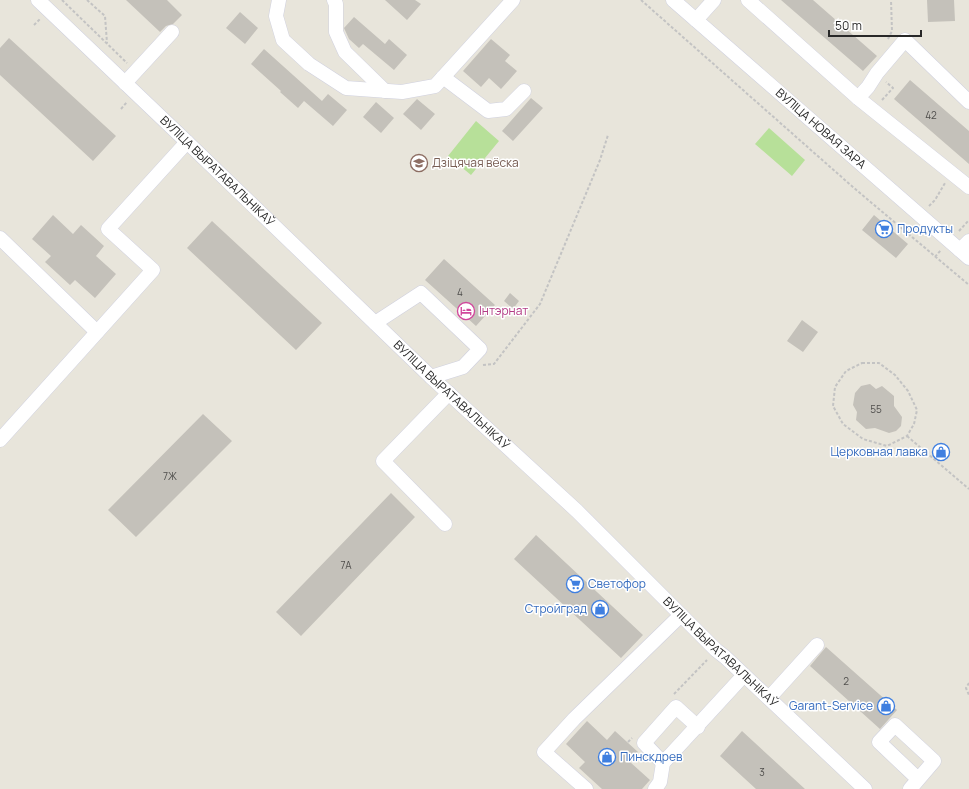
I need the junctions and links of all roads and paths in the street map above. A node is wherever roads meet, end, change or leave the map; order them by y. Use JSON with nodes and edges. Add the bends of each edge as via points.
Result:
{"nodes":[{"id":1,"x":38,"y":0,"type":"edge"},
{"id":2,"x":87,"y":0,"type":"edge"},
{"id":3,"x":279,"y":0,"type":"edge"},
{"id":4,"x":334,"y":0,"type":"edge"},
{"id":5,"x":513,"y":0,"type":"edge"},
{"id":6,"x":641,"y":0,"type":"edge"},
{"id":7,"x":673,"y":0,"type":"edge"},
{"id":8,"x":714,"y":0,"type":"edge"},
{"id":9,"x":748,"y":0,"type":"edge"},
{"id":10,"x":891,"y":0,"type":"edge"},
{"id":11,"x":696,"y":20,"type":"junction"},
{"id":12,"x":172,"y":32,"type":"dead end"},
{"id":13,"x":885,"y":43,"type":"dead end"},
{"id":14,"x":107,"y":44,"type":"dead end"},
{"id":15,"x":877,"y":73,"type":"junction"},
{"id":16,"x":443,"y":77,"type":"junction"},
{"id":17,"x":125,"y":83,"type":"junction"},
{"id":18,"x":385,"y":91,"type":"junction"},
{"id":19,"x":524,"y":91,"type":"dead end"},
{"id":20,"x":858,"y":98,"type":"junction"},
{"id":21,"x":882,"y":100,"type":"dead end"},
{"id":22,"x":969,"y":102,"type":"edge"},
{"id":23,"x":608,"y":135,"type":"dead end"},
{"id":24,"x":187,"y":142,"type":"junction"},
{"id":25,"x":952,"y":173,"type":"junction"},
{"id":26,"x":969,"y":187,"type":"edge"},
{"id":27,"x":921,"y":215,"type":"junction"},
{"id":28,"x":904,"y":231,"type":"junction"},
{"id":29,"x":0,"y":238,"type":"edge"},
{"id":30,"x":966,"y":250,"type":"edge"},
{"id":31,"x":969,"y":285,"type":"edge"},
{"id":32,"x":376,"y":323,"type":"junction"},
{"id":33,"x":97,"y":332,"type":"junction"},
{"id":34,"x":464,"y":368,"type":"junction"},
{"id":35,"x":431,"y":377,"type":"junction"},
{"id":36,"x":449,"y":393,"type":"junction"},
{"id":37,"x":907,"y":436,"type":"junction"},
{"id":38,"x":0,"y":440,"type":"edge"},
{"id":39,"x":969,"y":489,"type":"edge"},
{"id":40,"x":445,"y":524,"type":"dead end"},
{"id":41,"x":681,"y":615,"type":"junction"},
{"id":42,"x":817,"y":645,"type":"dead end"},
{"id":43,"x":744,"y":675,"type":"junction"},
{"id":44,"x":969,"y":683,"type":"edge"},
{"id":45,"x":967,"y":688,"type":"edge"},
{"id":46,"x":969,"y":695,"type":"edge"},
{"id":47,"x":769,"y":698,"type":"junction"},
{"id":48,"x":698,"y":727,"type":"junction"},
{"id":49,"x":663,"y":763,"type":"junction"},
{"id":50,"x":586,"y":789,"type":"edge"},
{"id":51,"x":655,"y":789,"type":"edge"},
{"id":52,"x":865,"y":789,"type":"edge"}],
"edges":[{"from":1,"to":17,"type":"street","name":"ВУЛІЦА ВЫРАТАВАЛЬНІКАЎ"},
{"from":2,"to":14,"type":"path","via":[[105,16]]},
{"from":3,"to":18,"type":"street","via":[[276,16],[284,40],[309,64],[346,88]]},
{"from":4,"to":18,"type":"street","via":[[336,32],[345,52]]},
{"from":5,"to":16,"type":"street"},
{"from":6,"to":28,"type":"path"},
{"from":7,"to":11,"type":"street","name":"ВУЛІЦА НОВАЯ ЗАРА"},
{"from":8,"to":11,"type":"street"},
{"from":9,"to":20,"type":"street"},
{"from":10,"to":13,"type":"path","via":[[892,31]]},
{"from":11,"to":27,"type":"street","name":"ВУЛІЦА НОВАЯ ЗАРА"},
{"from":12,"to":17,"type":"street"},
{"from":15,"to":20,"type":"street"},
{"from":15,"to":21,"type":"path","via":[[893,88]]},
{"from":15,"to":22,"type":"street","via":[[905,40]]},
{"from":16,"to":18,"type":"street","via":[[435,86],[402,92]]},
{"from":16,"to":19,"type":"street","via":[[488,111],[506,109]]},
{"from":17,"to":24,"type":"street","name":"ВУЛІЦА ВЫРАТАВАЛЬНІКАЎ"},
{"from":20,"to":25,"type":"street"},
{"from":23,"to":34,"type":"path","via":[[540,304],[494,364]]},
{"from":24,"to":32,"type":"street","name":"ВУЛІЦА ВЫРАТАВАЛЬНІКАЎ"},
{"from":24,"to":33,"type":"street","via":[[108,229],[153,270]]},
{"from":25,"to":26,"type":"street"},
{"from":25,"to":27,"type":"path","via":[[935,200]]},
{"from":27,"to":28,"type":"path"},
{"from":27,"to":30,"type":"street","name":"ВУЛІЦА НОВАЯ ЗАРА"},
{"from":28,"to":31,"type":"path"},
{"from":29,"to":33,"type":"street"},
{"from":32,"to":34,"type":"street","via":[[421,293],[480,349]]},
{"from":32,"to":35,"type":"street","name":"ВУЛІЦА ВЫРАТАВАЛЬНІКАЎ"},
{"from":33,"to":38,"type":"street"},
{"from":34,"to":35,"type":"street"},
{"from":35,"to":36,"type":"street","name":"ВУЛІЦА ВЫРАТАВАЛЬНІКАЎ"},
{"from":36,"to":40,"type":"street","via":[[383,461]]},
{"from":36,"to":41,"type":"street","name":"ВУЛІЦА ВЫРАТАВАЛЬНІКАЎ","via":[[577,511]]},
{"from":37,"to":37,"type":"path","via":[[887,446],[863,439],[843,424],[833,406],[835,387],[846,371],[862,363],[879,363],[895,375],[908,391],[916,410],[914,424]]},
{"from":37,"to":39,"type":"path"},
{"from":41,"to":43,"type":"street","name":"ВУЛІЦА ВЫРАТАВАЛЬНІКАЎ"},
{"from":41,"to":50,"type":"street","via":[[574,719],[544,752]]},
{"from":42,"to":47,"type":"street"},
{"from":43,"to":47,"type":"street","name":"ВУЛІЦА ВЫРАТАВАЛЬНІКАЎ"},
{"from":43,"to":48,"type":"street"},
{"from":44,"to":45,"type":"path"},
{"from":45,"to":46,"type":"path"},
{"from":47,"to":52,"type":"street","name":"ВУЛІЦА ВЫРАТАВАЛЬНІКАЎ"},
{"from":48,"to":49,"type":"street"},
{"from":48,"to":49,"type":"street","via":[[676,706],[644,743]]},
{"from":49,"to":51,"type":"street","via":[[660,782]]}]}
